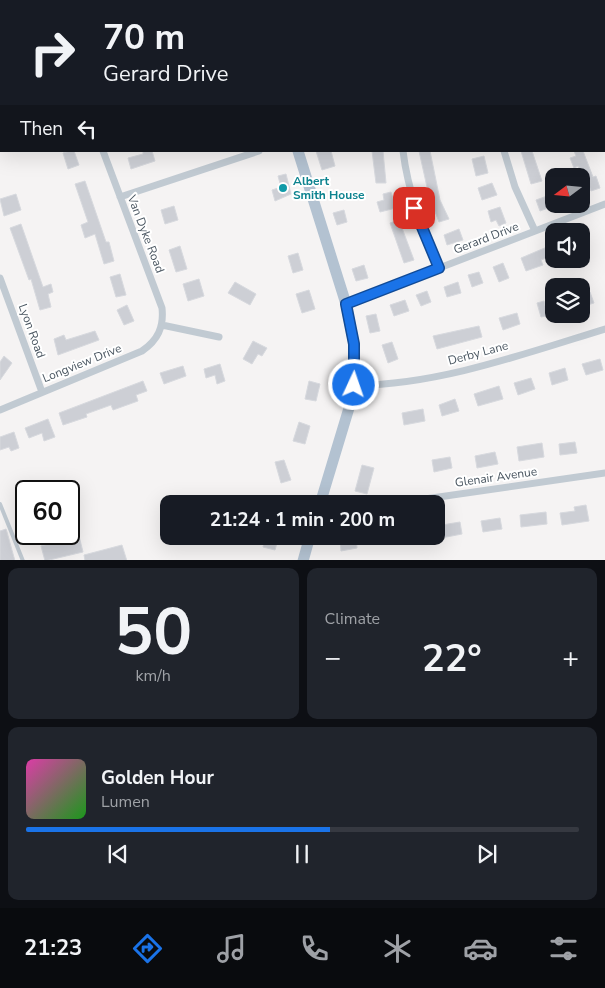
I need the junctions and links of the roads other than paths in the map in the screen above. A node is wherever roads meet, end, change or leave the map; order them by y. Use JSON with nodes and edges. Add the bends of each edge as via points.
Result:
{"nodes":[{"id":1,"x":103,"y":152,"type":"edge"},
{"id":2,"x":256,"y":152,"type":"edge"},
{"id":3,"x":298,"y":152,"type":"edge"},
{"id":4,"x":403,"y":152,"type":"edge"},
{"id":5,"x":504,"y":152,"type":"edge"},
{"id":6,"x":120,"y":197,"type":"junction"},
{"id":7,"x":605,"y":204,"type":"edge"},
{"id":8,"x":535,"y":231,"type":"junction"},
{"id":9,"x":439,"y":268,"type":"junction"},
{"id":10,"x":0,"y":278,"type":"edge"},
{"id":11,"x":346,"y":304,"type":"junction"},
{"id":12,"x":162,"y":325,"type":"junction"},
{"id":13,"x":605,"y":329,"type":"edge"},
{"id":14,"x":219,"y":337,"type":"dead end"},
{"id":15,"x":354,"y":385,"type":"junction"},
{"id":16,"x":42,"y":392,"type":"junction"},
{"id":17,"x":0,"y":410,"type":"edge"},
{"id":18,"x":605,"y":473,"type":"edge"},
{"id":19,"x":323,"y":495,"type":"edge"},
{"id":20,"x":445,"y":496,"type":"edge"},
{"id":21,"x":0,"y":504,"type":"edge"},
{"id":22,"x":307,"y":545,"type":"edge"},
{"id":23,"x":23,"y":560,"type":"edge"},
{"id":24,"x":303,"y":560,"type":"edge"}],
"edges":[{"from":1,"to":6,"type":"street","name":"Van Dyke Road"},
{"from":2,"to":6,"type":"street"},
{"from":3,"to":11,"type":"main road"},
{"from":4,"to":9,"type":"street","via":[[414,208]]},
{"from":5,"to":8,"type":"street","via":[[515,187]]},
{"from":6,"to":12,"type":"street","name":"Van Dyke Road","via":[[162,308]]},
{"from":7,"to":8,"type":"street","name":"Gerard Drive"},
{"from":8,"to":9,"type":"street","name":"Gerard Drive"},
{"from":9,"to":11,"type":"street","name":"Gerard Drive"},
{"from":10,"to":16,"type":"street","name":"Lyon Road"},
{"from":11,"to":15,"type":"main road","via":[[354,344]]},
{"from":12,"to":14,"type":"street"},
{"from":12,"to":16,"type":"street","name":"Longview Drive","via":[[155,340],[142,351]]},
{"from":13,"to":15,"type":"street","name":"Derby Lane","via":[[416,381]]},
{"from":15,"to":19,"type":"main road"},
{"from":16,"to":17,"type":"street","name":"Longview Drive"},
{"from":18,"to":20,"type":"street","name":"Glenair Avenue"},
{"from":21,"to":23,"type":"lane"},
{"from":22,"to":24,"type":"main road"}]}
